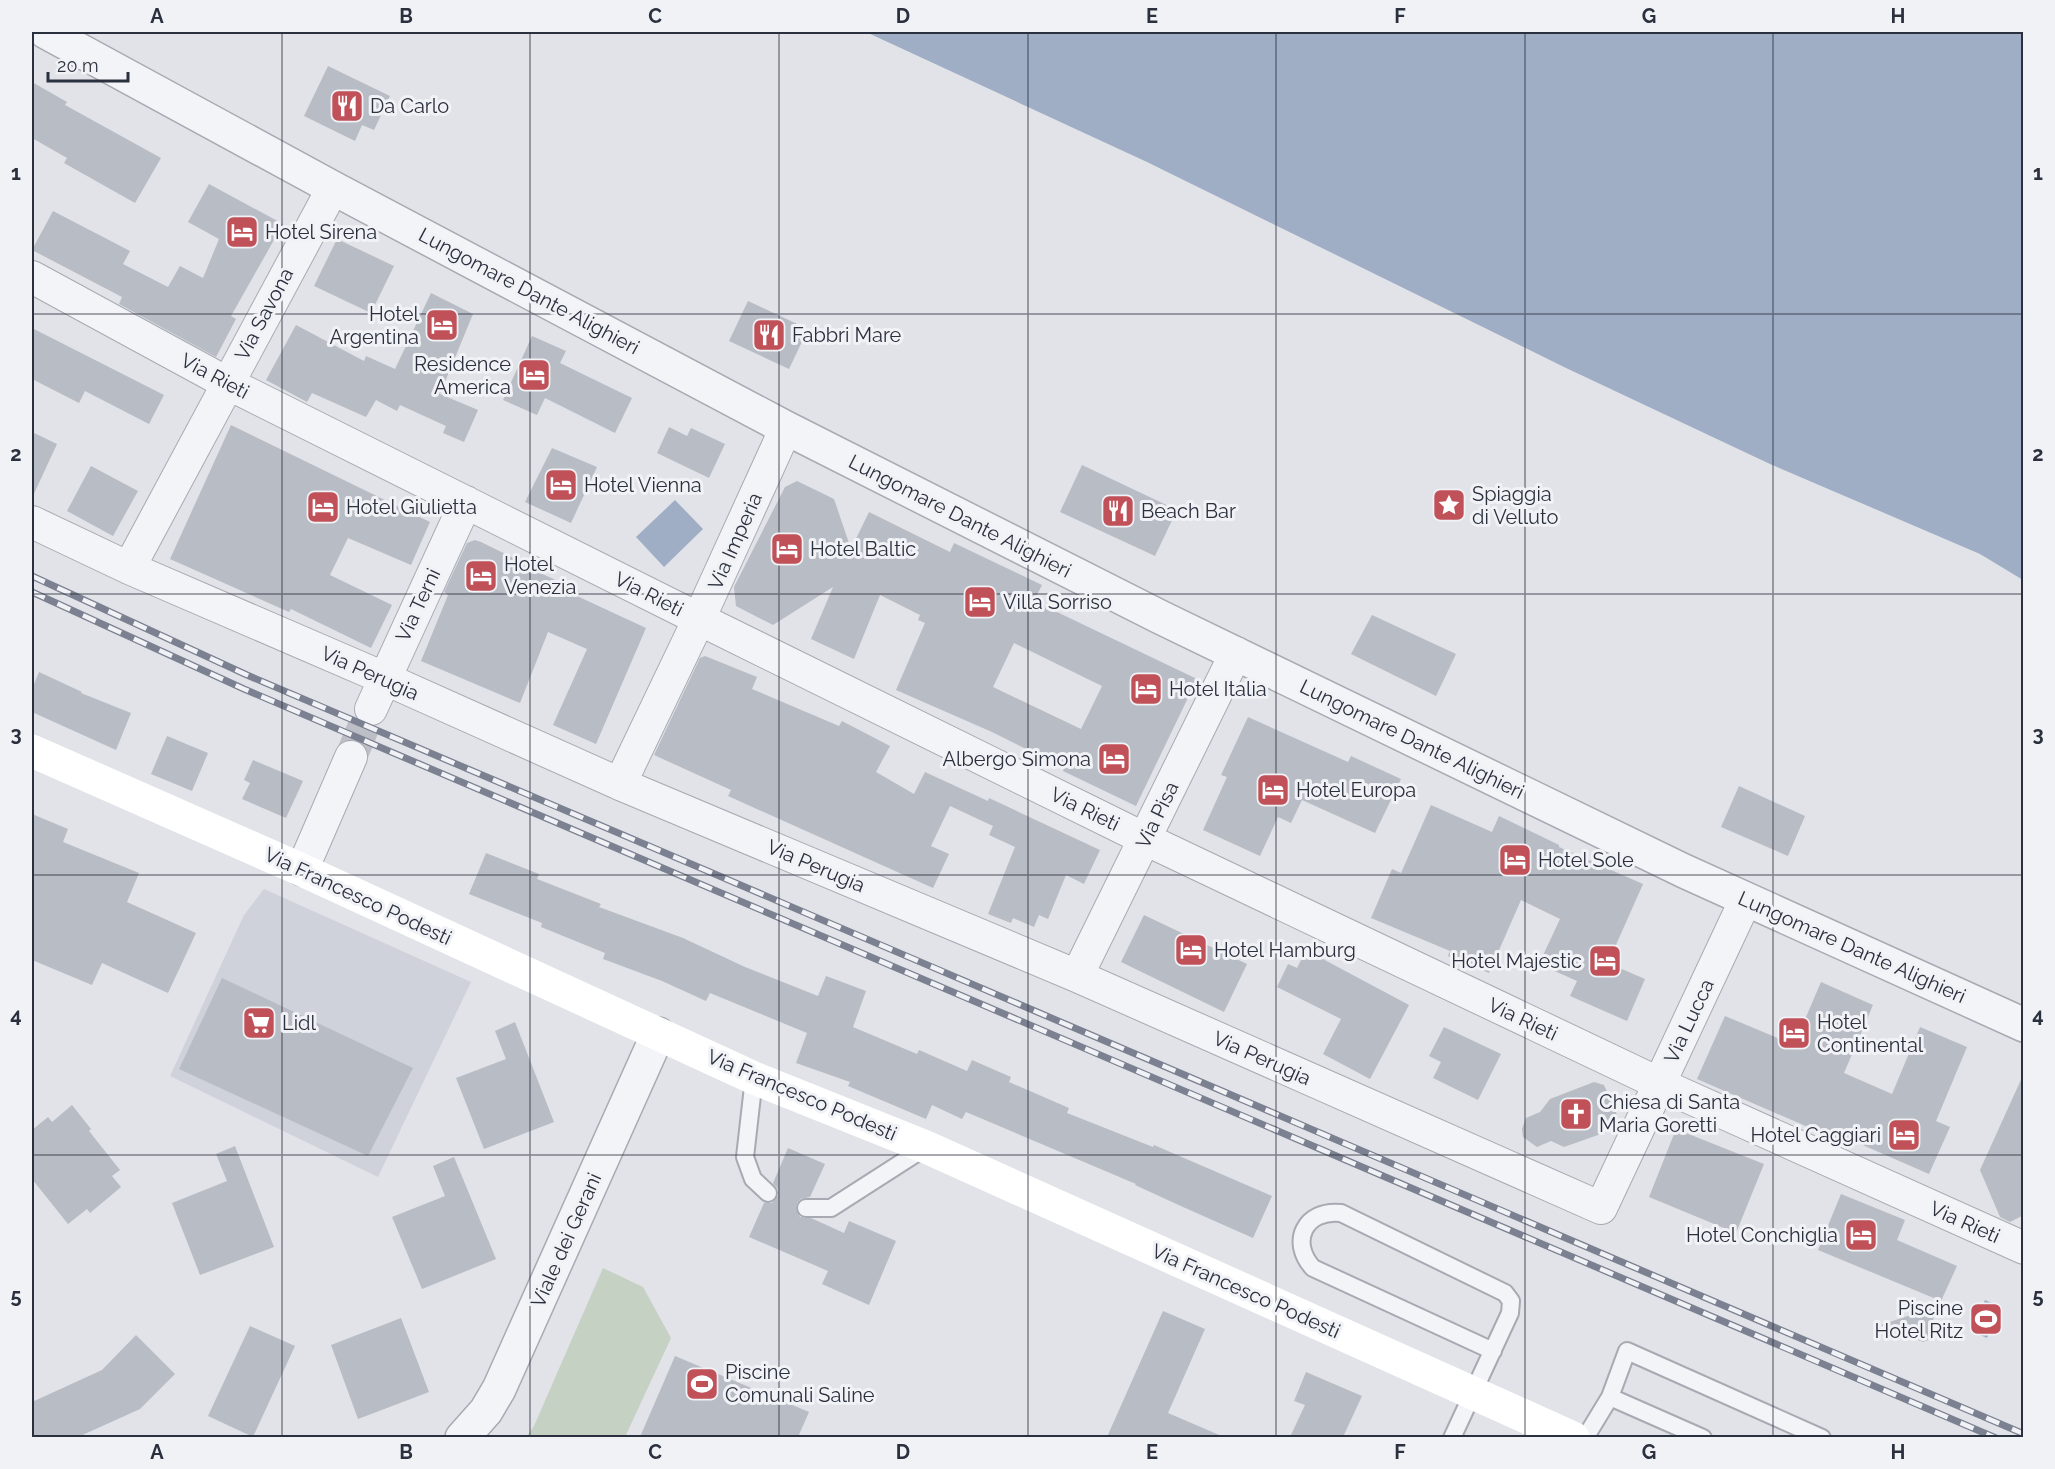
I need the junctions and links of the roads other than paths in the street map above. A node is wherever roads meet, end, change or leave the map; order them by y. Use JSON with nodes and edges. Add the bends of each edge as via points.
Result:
{"nodes":[{"id":1,"x":46,"y":32,"type":"edge"},
{"id":2,"x":333,"y":188,"type":"junction"},
{"id":3,"x":32,"y":277,"type":"edge"},
{"id":4,"x":227,"y":384,"type":"junction"},
{"id":5,"x":786,"y":428,"type":"junction"},
{"id":6,"x":466,"y":502,"type":"junction"},
{"id":7,"x":32,"y":522,"type":"edge"},
{"id":8,"x":129,"y":568,"type":"junction"},
{"id":9,"x":699,"y":619,"type":"junction"},
{"id":10,"x":1236,"y":654,"type":"junction"},
{"id":11,"x":384,"y":679,"type":"junction"},
{"id":12,"x":371,"y":709,"type":"tunnel mouth"},
{"id":13,"x":32,"y":751,"type":"edge"},
{"id":14,"x":351,"y":757,"type":"tunnel mouth"},
{"id":15,"x":620,"y":784,"type":"junction"},
{"id":16,"x":1145,"y":839,"type":"junction"},
{"id":17,"x":302,"y":870,"type":"junction"},
{"id":18,"x":1746,"y":899,"type":"junction"},
{"id":19,"x":1077,"y":976,"type":"junction"},
{"id":20,"x":2024,"y":1025,"type":"edge"},
{"id":21,"x":658,"y":1034,"type":"junction"},
{"id":22,"x":754,"y":1078,"type":"junction"},
{"id":23,"x":1661,"y":1084,"type":"junction"},
{"id":24,"x":926,"y":1147,"type":"junction"},
{"id":25,"x":768,"y":1193,"type":"dead end"},
{"id":26,"x":806,"y":1208,"type":"dead end"},
{"id":27,"x":1601,"y":1208,"type":"joint"},
{"id":28,"x":2024,"y":1248,"type":"edge"},
{"id":29,"x":1493,"y":1351,"type":"junction"},
{"id":30,"x":1473,"y":1393,"type":"junction"},
{"id":31,"x":1610,"y":1397,"type":"junction"},
{"id":32,"x":462,"y":1437,"type":"edge"},
{"id":33,"x":1452,"y":1437,"type":"edge"},
{"id":34,"x":1573,"y":1437,"type":"edge"},
{"id":35,"x":1585,"y":1437,"type":"edge"},
{"id":36,"x":1703,"y":1437,"type":"edge"},
{"id":37,"x":1822,"y":1437,"type":"edge"}],
"edges":[{"from":1,"to":2,"type":"street","name":"Lungomare Dante Alighieri"},
{"from":2,"to":4,"type":"street","name":"Via Savona"},
{"from":2,"to":5,"type":"street","name":"Lungomare Dante Alighieri"},
{"from":3,"to":4,"type":"street","name":"Via Rieti"},
{"from":4,"to":6,"type":"street","name":"Via Rieti"},
{"from":4,"to":8,"type":"street","name":"Via Savona"},
{"from":5,"to":9,"type":"street","name":"Via Imperia"},
{"from":5,"to":10,"type":"street","name":"Lungomare Dante Alighieri"},
{"from":6,"to":9,"type":"street","name":"Via Rieti"},
{"from":6,"to":11,"type":"street","name":"Via Terni"},
{"from":7,"to":8,"type":"street","name":"Via Perugia"},
{"from":8,"to":11,"type":"street","name":"Via Perugia"},
{"from":9,"to":15,"type":"street","name":"Via Imperia"},
{"from":9,"to":16,"type":"street","name":"Via Rieti"},
{"from":10,"to":16,"type":"street","name":"Via Pisa"},
{"from":10,"to":18,"type":"street","name":"Lungomare Dante Alighieri"},
{"from":11,"to":12,"type":"street","name":"Via Terni"},
{"from":11,"to":15,"type":"street","name":"Via Perugia"},
{"from":13,"to":17,"type":"main road","name":"Via Francesco Podesti"},
{"from":14,"to":17,"type":"street"},
{"from":15,"to":19,"type":"street","name":"Via Perugia"},
{"from":16,"to":19,"type":"street","name":"Via Pisa"},
{"from":16,"to":23,"type":"street","name":"Via Rieti"},
{"from":17,"to":21,"type":"main road","name":"Via Francesco Podesti"},
{"from":18,"to":20,"type":"street","name":"Lungomare Dante Alighieri"},
{"from":18,"to":23,"type":"street","name":"Via Lucca"},
{"from":19,"to":27,"type":"street","name":"Via Perugia"},
{"from":21,"to":22,"type":"main road","name":"Via Francesco Podesti"},
{"from":21,"to":32,"type":"street","name":"Viale dei Gerani","via":[[499,1389],[486,1411]]},
{"from":22,"to":24,"type":"main road","name":"Via Francesco Podesti"},
{"from":22,"to":25,"type":"lane","via":[[745,1157],[753,1179]]},
{"from":23,"to":27,"type":"street","name":"Via Lucca"},
{"from":23,"to":28,"type":"street","name":"Via Rieti"},
{"from":24,"to":26,"type":"lane","via":[[831,1208]]},
{"from":24,"to":30,"type":"main road","name":"Via Francesco Podesti"},
{"from":29,"to":29,"type":"lane","via":[[1510,1313],[1511,1301],[1505,1293],[1341,1213],[1323,1213],[1308,1223],[1301,1240],[1302,1251],[1313,1268]]},
{"from":29,"to":30,"type":"lane"},
{"from":30,"to":33,"type":"lane"},
{"from":30,"to":34,"type":"main road","name":"Via Francesco Podesti"},
{"from":31,"to":35,"type":"lane"},
{"from":31,"to":36,"type":"lane"},
{"from":31,"to":37,"type":"lane","via":[[1627,1352]]}]}
